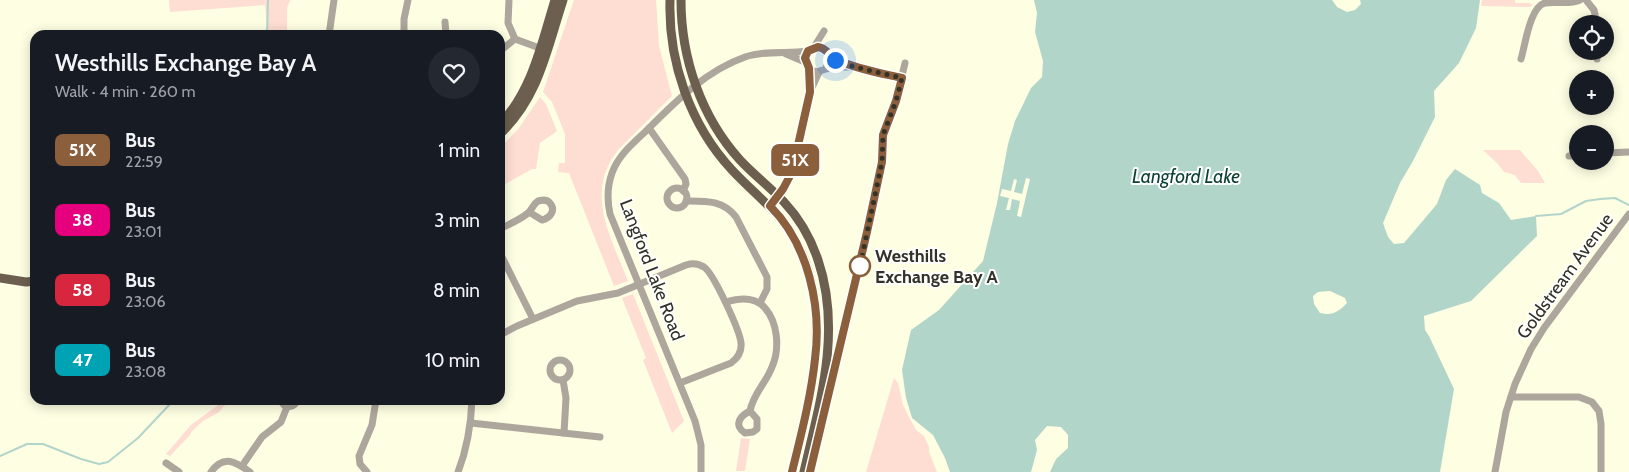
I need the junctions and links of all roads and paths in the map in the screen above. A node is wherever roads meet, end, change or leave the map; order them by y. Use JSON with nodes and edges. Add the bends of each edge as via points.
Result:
{"nodes":[{"id":1,"x":334,"y":0,"type":"edge"},
{"id":2,"x":408,"y":0,"type":"edge"},
{"id":3,"x":510,"y":0,"type":"edge"},
{"id":4,"x":555,"y":0,"type":"edge"},
{"id":5,"x":563,"y":0,"type":"edge"},
{"id":6,"x":670,"y":0,"type":"edge"},
{"id":7,"x":681,"y":0,"type":"edge"},
{"id":8,"x":1580,"y":0,"type":"edge"},
{"id":9,"x":1586,"y":0,"type":"edge"},
{"id":10,"x":1595,"y":15,"type":"edge"},
{"id":11,"x":445,"y":22,"type":"dead end"},
{"id":12,"x":330,"y":30,"type":"edge"},
{"id":13,"x":404,"y":30,"type":"edge"},
{"id":14,"x":446,"y":30,"type":"edge"},
{"id":15,"x":515,"y":39,"type":"junction"},
{"id":16,"x":505,"y":47,"type":"edge"},
{"id":17,"x":544,"y":49,"type":"junction"},
{"id":18,"x":811,"y":49,"type":"junction"},
{"id":19,"x":827,"y":52,"type":"junction"},
{"id":20,"x":784,"y":53,"type":"junction"},
{"id":21,"x":1521,"y":59,"type":"dead end"},
{"id":22,"x":905,"y":64,"type":"dead end"},
{"id":23,"x":807,"y":65,"type":"junction"},
{"id":24,"x":855,"y":67,"type":"junction"},
{"id":25,"x":823,"y":70,"type":"junction"},
{"id":26,"x":902,"y":78,"type":"junction"},
{"id":27,"x":696,"y":85,"type":"junction"},
{"id":28,"x":810,"y":92,"type":"junction"},
{"id":29,"x":685,"y":93,"type":"junction"},
{"id":30,"x":505,"y":117,"type":"edge"},
{"id":31,"x":505,"y":128,"type":"edge"},
{"id":32,"x":649,"y":128,"type":"junction"},
{"id":33,"x":1629,"y":152,"type":"edge"},
{"id":34,"x":1614,"y":153,"type":"edge"},
{"id":35,"x":683,"y":191,"type":"junction"},
{"id":36,"x":778,"y":196,"type":"junction"},
{"id":37,"x":686,"y":201,"type":"junction"},
{"id":38,"x":770,"y":206,"type":"junction"},
{"id":39,"x":529,"y":212,"type":"dead end"},
{"id":40,"x":1629,"y":214,"type":"edge"},
{"id":41,"x":505,"y":226,"type":"edge"},
{"id":42,"x":1620,"y":226,"type":"junction"},
{"id":43,"x":1629,"y":227,"type":"edge"},
{"id":44,"x":505,"y":263,"type":"edge"},
{"id":45,"x":0,"y":278,"type":"edge"},
{"id":46,"x":30,"y":281,"type":"edge"},
{"id":47,"x":638,"y":284,"type":"junction"},
{"id":48,"x":726,"y":302,"type":"junction"},
{"id":49,"x":760,"y":303,"type":"junction"},
{"id":50,"x":533,"y":319,"type":"junction"},
{"id":51,"x":505,"y":333,"type":"edge"},
{"id":52,"x":562,"y":380,"type":"dead end"},
{"id":53,"x":680,"y":382,"type":"junction"},
{"id":54,"x":1510,"y":397,"type":"junction"},
{"id":55,"x":294,"y":405,"type":"edge"},
{"id":56,"x":375,"y":405,"type":"edge"},
{"id":57,"x":472,"y":405,"type":"edge"},
{"id":58,"x":287,"y":407,"type":"joint"},
{"id":59,"x":750,"y":411,"type":"dead end"},
{"id":60,"x":471,"y":423,"type":"junction"},
{"id":61,"x":564,"y":433,"type":"junction"},
{"id":62,"x":600,"y":437,"type":"dead end"},
{"id":63,"x":166,"y":463,"type":"dead end"},
{"id":64,"x":242,"y":466,"type":"junction"},
{"id":65,"x":179,"y":472,"type":"edge"},
{"id":66,"x":212,"y":472,"type":"edge"},
{"id":67,"x":250,"y":472,"type":"edge"},
{"id":68,"x":366,"y":472,"type":"edge"},
{"id":69,"x":458,"y":472,"type":"edge"},
{"id":70,"x":701,"y":472,"type":"edge"},
{"id":71,"x":792,"y":472,"type":"edge"},
{"id":72,"x":804,"y":472,"type":"edge"},
{"id":73,"x":810,"y":472,"type":"edge"},
{"id":74,"x":1495,"y":472,"type":"edge"},
{"id":75,"x":1601,"y":472,"type":"edge"}],
"edges":[{"from":1,"to":12,"type":"street"},
{"from":2,"to":13,"type":"street"},
{"from":3,"to":15,"type":"street","via":[[508,23]]},
{"from":4,"to":17,"type":"main road"},
{"from":5,"to":17,"type":"main road"},
{"from":6,"to":29,"type":"main road","via":[[672,40]]},
{"from":7,"to":27,"type":"main road","via":[[685,50]]},
{"from":8,"to":21,"type":"street","via":[[1539,6],[1533,15]]},
{"from":9,"to":10,"type":"street"},
{"from":11,"to":14,"type":"street"},
{"from":15,"to":16,"type":"street"},
{"from":15,"to":17,"type":"street"},
{"from":17,"to":30,"type":"main road","via":[[522,95]]},
{"from":17,"to":31,"type":"main road","via":[[532,94]]},
{"from":18,"to":19,"type":"street","via":[[820,47]]},
{"from":18,"to":19,"type":"street","via":[[824,32]]},
{"from":18,"to":20,"type":"street","name":"Langford Lake Road"},
{"from":18,"to":23,"type":"street","via":[[806,56]]},
{"from":19,"to":24,"type":"street","via":[[835,60]]},
{"from":19,"to":25,"type":"street","via":[[830,62]]},
{"from":20,"to":23,"type":"street","name":"Langford Lake Road"},
{"from":20,"to":27,"type":"street","name":"Langford Lake Road","via":[[746,57],[721,68]]},
{"from":22,"to":26,"type":"street"},
{"from":23,"to":25,"type":"street"},
{"from":23,"to":28,"type":"street"},
{"from":24,"to":25,"type":"street"},
{"from":24,"to":26,"type":"street"},
{"from":25,"to":28,"type":"street"},
{"from":26,"to":73,"type":"street","via":[[883,135],[882,162],[867,232]]},
{"from":27,"to":29,"type":"street","name":"Langford Lake Road"},
{"from":27,"to":36,"type":"main road","via":[[710,118],[725,141]]},
{"from":28,"to":36,"type":"street","via":[[792,172]]},
{"from":29,"to":32,"type":"street","name":"Langford Lake Road"},
{"from":29,"to":38,"type":"main road","via":[[693,114],[717,152]]},
{"from":32,"to":35,"type":"street","via":[[685,179]]},
{"from":32,"to":47,"type":"street","name":"Langford Lake Road","via":[[619,159],[612,172],[608,192],[610,214]]},
{"from":33,"to":34,"type":"street"},
{"from":35,"to":37,"type":"street"},
{"from":35,"to":37,"type":"street","via":[[672,189],[666,199],[674,208],[682,207]]},
{"from":36,"to":38,"type":"street"},
{"from":36,"to":72,"type":"main road","via":[[810,241],[818,260],[828,306],[825,383]]},
{"from":37,"to":49,"type":"street","via":[[715,202],[736,217],[767,277],[767,289]]},
{"from":38,"to":71,"type":"main road","via":[[790,231],[802,255],[815,308],[815,365]]},
{"from":39,"to":41,"type":"street"},
{"from":40,"to":42,"type":"street","name":"Goldstream Avenue"},
{"from":42,"to":43,"type":"street"},
{"from":42,"to":54,"type":"street","name":"Goldstream Avenue","via":[[1541,332]]},
{"from":44,"to":50,"type":"street"},
{"from":45,"to":46,"type":"main road"},
{"from":47,"to":48,"type":"street","via":[[686,265],[697,264],[709,272]]},
{"from":47,"to":50,"type":"street","via":[[612,295],[585,299]]},
{"from":47,"to":53,"type":"street","name":"Langford Lake Road"},
{"from":48,"to":49,"type":"street","via":[[745,298]]},
{"from":48,"to":53,"type":"street","via":[[740,339],[738,355],[731,363]]},
{"from":49,"to":59,"type":"street","via":[[772,320],[776,351],[773,365],[756,392]]},
{"from":50,"to":51,"type":"street"},
{"from":52,"to":61,"type":"street","via":[[566,398]]},
{"from":53,"to":70,"type":"street","name":"Langford Lake Road","via":[[699,434]]},
{"from":54,"to":74,"type":"street","name":"Goldstream Avenue"},
{"from":54,"to":75,"type":"street","via":[[1579,397],[1592,402],[1602,424]]},
{"from":55,"to":58,"type":"street"},
{"from":56,"to":68,"type":"street","via":[[372,425],[358,456]]},
{"from":57,"to":60,"type":"street"},
{"from":58,"to":64,"type":"street","via":[[281,422],[262,437]]},
{"from":60,"to":61,"type":"street"},
{"from":60,"to":69,"type":"street"},
{"from":61,"to":62,"type":"street"},
{"from":63,"to":65,"type":"street"},
{"from":64,"to":66,"type":"street","via":[[224,462]]},
{"from":64,"to":67,"type":"street"}]}
